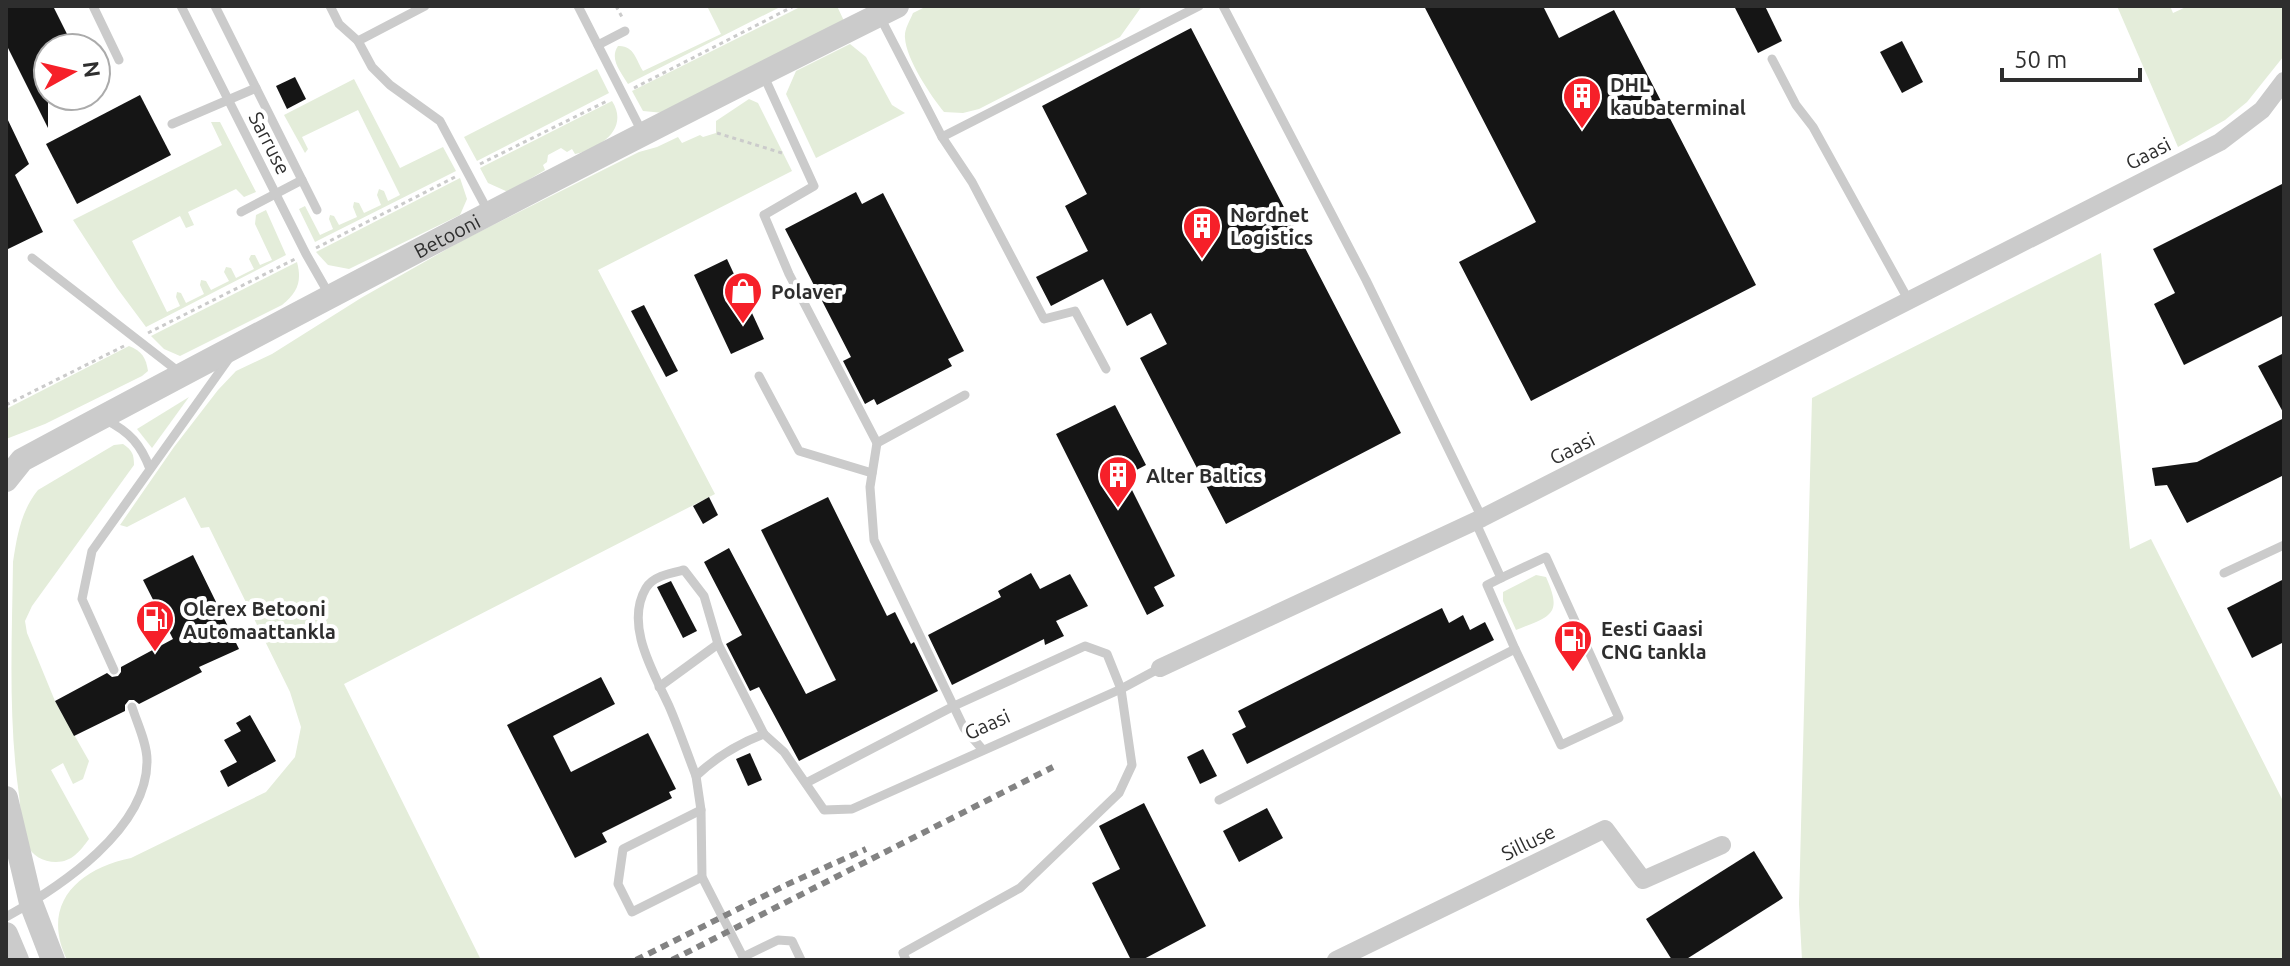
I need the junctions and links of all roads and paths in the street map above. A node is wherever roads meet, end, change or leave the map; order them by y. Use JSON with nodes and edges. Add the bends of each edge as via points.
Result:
{"nodes":[{"id":1,"x":93,"y":6,"type":"edge"},
{"id":2,"x":181,"y":6,"type":"edge"},
{"id":3,"x":215,"y":6,"type":"edge"},
{"id":4,"x":330,"y":6,"type":"edge"},
{"id":5,"x":425,"y":6,"type":"edge"},
{"id":6,"x":578,"y":6,"type":"edge"},
{"id":7,"x":616,"y":6,"type":"edge"},
{"id":8,"x":794,"y":6,"type":"edge"},
{"id":9,"x":1199,"y":6,"type":"edge"},
{"id":10,"x":1223,"y":6,"type":"edge"},
{"id":11,"x":888,"y":11,"type":"edge"},
{"id":12,"x":625,"y":27,"type":"joint"},
{"id":13,"x":358,"y":41,"type":"junction"},
{"id":14,"x":598,"y":45,"type":"junction"},
{"id":15,"x":1772,"y":59,"type":"dead end"},
{"id":16,"x":119,"y":60,"type":"dead end"},
{"id":17,"x":763,"y":74,"type":"junction"},
{"id":18,"x":2284,"y":81,"type":"edge"},
{"id":19,"x":256,"y":88,"type":"junction"},
{"id":20,"x":622,"y":94,"type":"junction"},
{"id":21,"x":228,"y":99,"type":"junction"},
{"id":22,"x":172,"y":124,"type":"dead end"},
{"id":23,"x":717,"y":133,"type":"dead end"},
{"id":24,"x":644,"y":135,"type":"junction"},
{"id":25,"x":942,"y":137,"type":"junction"},
{"id":26,"x":801,"y":159,"type":"junction"},
{"id":27,"x":468,"y":170,"type":"junction"},
{"id":28,"x":302,"y":180,"type":"junction"},
{"id":29,"x":276,"y":195,"type":"junction"},
{"id":30,"x":317,"y":210,"type":"dead end"},
{"id":31,"x":241,"y":212,"type":"dead end"},
{"id":32,"x":489,"y":213,"type":"junction"},
{"id":33,"x":306,"y":254,"type":"junction"},
{"id":34,"x":32,"y":258,"type":"dead end"},
{"id":35,"x":330,"y":296,"type":"junction"},
{"id":36,"x":1909,"y":301,"type":"junction"},
{"id":37,"x":136,"y":339,"type":"junction"},
{"id":38,"x":239,"y":344,"type":"junction"},
{"id":39,"x":1106,"y":369,"type":"dead end"},
{"id":40,"x":182,"y":374,"type":"junction"},
{"id":41,"x":759,"y":376,"type":"dead end"},
{"id":42,"x":965,"y":395,"type":"dead end"},
{"id":43,"x":6,"y":405,"type":"edge"},
{"id":44,"x":101,"y":417,"type":"junction"},
{"id":45,"x":877,"y":443,"type":"junction"},
{"id":46,"x":150,"y":469,"type":"junction"},
{"id":47,"x":872,"y":473,"type":"junction"},
{"id":48,"x":6,"y":480,"type":"edge"},
{"id":49,"x":1478,"y":520,"type":"junction"},
{"id":50,"x":2284,"y":545,"type":"edge"},
{"id":51,"x":2224,"y":573,"type":"dead end"},
{"id":52,"x":1501,"y":578,"type":"junction"},
{"id":53,"x":718,"y":644,"type":"junction"},
{"id":54,"x":1515,"y":649,"type":"junction"},
{"id":55,"x":1160,"y":668,"type":"joint"},
{"id":56,"x":114,"y":670,"type":"dead end"},
{"id":57,"x":659,"y":687,"type":"junction"},
{"id":58,"x":1121,"y":689,"type":"junction"},
{"id":59,"x":954,"y":706,"type":"junction"},
{"id":60,"x":132,"y":707,"type":"dead end"},
{"id":61,"x":764,"y":734,"type":"junction"},
{"id":62,"x":983,"y":750,"type":"junction"},
{"id":63,"x":696,"y":776,"type":"junction"},
{"id":64,"x":806,"y":783,"type":"junction"},
{"id":65,"x":6,"y":798,"type":"edge"},
{"id":66,"x":1219,"y":800,"type":"dead end"},
{"id":67,"x":701,"y":810,"type":"junction"},
{"id":68,"x":1722,"y":845,"type":"dead end"},
{"id":69,"x":702,"y":877,"type":"junction"},
{"id":70,"x":31,"y":903,"type":"junction"},
{"id":71,"x":6,"y":917,"type":"edge"},
{"id":72,"x":6,"y":934,"type":"edge"},
{"id":73,"x":17,"y":960,"type":"edge"},
{"id":74,"x":53,"y":960,"type":"edge"},
{"id":75,"x":801,"y":960,"type":"edge"},
{"id":76,"x":906,"y":960,"type":"edge"},
{"id":77,"x":1336,"y":960,"type":"edge"}],
"edges":[{"from":1,"to":16,"type":"lane"},
{"from":2,"to":21,"type":"lane","name":"Sarruse"},
{"from":3,"to":19,"type":"lane"},
{"from":4,"to":13,"type":"lane","via":[[339,24]]},
{"from":5,"to":13,"type":"lane"},
{"from":6,"to":14,"type":"lane"},
{"from":7,"to":12,"type":"path"},
{"from":8,"to":20,"type":"path"},
{"from":9,"to":25,"type":"lane"},
{"from":10,"to":49,"type":"lane","via":[[1366,280]]},
{"from":11,"to":17,"type":"street","name":"Betooni"},
{"from":11,"to":25,"type":"lane"},
{"from":12,"to":14,"type":"lane"},
{"from":13,"to":27,"type":"lane","via":[[390,85],[440,121]]},
{"from":14,"to":20,"type":"lane"},
{"from":15,"to":36,"type":"lane"},
{"from":17,"to":24,"type":"street","name":"Betooni"},
{"from":17,"to":26,"type":"lane"},
{"from":18,"to":36,"type":"street","name":"Gaasi","via":[[2262,110],[2220,142]]},
{"from":19,"to":21,"type":"lane"},
{"from":19,"to":28,"type":"lane"},
{"from":20,"to":24,"type":"lane"},
{"from":20,"to":27,"type":"path"},
{"from":21,"to":22,"type":"lane"},
{"from":21,"to":29,"type":"lane","name":"Sarruse"},
{"from":23,"to":26,"type":"path"},
{"from":24,"to":32,"type":"street","name":"Betooni"},
{"from":25,"to":39,"type":"lane","via":[[972,182],[1044,319],[1075,311]]},
{"from":26,"to":45,"type":"lane","via":[[814,186],[764,215]]},
{"from":27,"to":32,"type":"lane"},
{"from":27,"to":33,"type":"path"},
{"from":28,"to":29,"type":"lane"},
{"from":28,"to":30,"type":"lane"},
{"from":29,"to":31,"type":"lane"},
{"from":29,"to":33,"type":"lane","name":"Sarruse"},
{"from":32,"to":35,"type":"street","name":"Betooni"},
{"from":33,"to":35,"type":"lane","name":"Sarruse"},
{"from":33,"to":37,"type":"path"},
{"from":34,"to":37,"type":"lane"},
{"from":35,"to":38,"type":"street","name":"Betooni"},
{"from":36,"to":49,"type":"street","name":"Gaasi"},
{"from":37,"to":40,"type":"lane"},
{"from":37,"to":43,"type":"path"},
{"from":38,"to":40,"type":"street","name":"Betooni"},
{"from":38,"to":46,"type":"lane"},
{"from":40,"to":44,"type":"street","name":"Betooni"},
{"from":41,"to":47,"type":"lane","via":[[799,451]]},
{"from":42,"to":45,"type":"lane"},
{"from":44,"to":46,"type":"lane","via":[[132,435]]},
{"from":44,"to":48,"type":"street","name":"Betooni","via":[[22,460]]},
{"from":45,"to":47,"type":"lane"},
{"from":46,"to":56,"type":"lane","via":[[92,551],[82,599]]},
{"from":47,"to":59,"type":"lane","via":[[874,540]]},
{"from":49,"to":52,"type":"lane"},
{"from":49,"to":55,"type":"street","name":"Gaasi"},
{"from":50,"to":51,"type":"lane"},
{"from":52,"to":54,"type":"lane","via":[[1487,585]]},
{"from":52,"to":54,"type":"lane","via":[[1546,557],[1619,718],[1561,745]]},
{"from":53,"to":57,"type":"lane"},
{"from":53,"to":57,"type":"lane","via":[[704,596],[684,570],[660,576],[646,587],[639,633]]},
{"from":53,"to":61,"type":"lane"},
{"from":54,"to":66,"type":"lane"},
{"from":55,"to":58,"type":"lane","name":"Gaasi"},
{"from":57,"to":63,"type":"lane"},
{"from":58,"to":59,"type":"lane","via":[[1107,654],[1085,646]]},
{"from":58,"to":62,"type":"lane","name":"Gaasi"},
{"from":58,"to":76,"type":"lane","via":[[1132,765],[1119,793],[1020,888],[903,953]]},
{"from":59,"to":62,"type":"lane"},
{"from":59,"to":64,"type":"lane"},
{"from":60,"to":70,"type":"lane","via":[[147,758],[143,793],[106,848]]},
{"from":61,"to":63,"type":"lane","via":[[742,742]]},
{"from":61,"to":64,"type":"lane"},
{"from":62,"to":64,"type":"lane","name":"Gaasi","via":[[852,809],[824,810]]},
{"from":63,"to":67,"type":"lane"},
{"from":65,"to":70,"type":"street"},
{"from":67,"to":69,"type":"lane"},
{"from":67,"to":69,"type":"lane","via":[[623,849],[618,884],[632,912]]},
{"from":68,"to":77,"type":"street","name":"Silluse","via":[[1643,880],[1605,829]]},
{"from":69,"to":75,"type":"lane","via":[[743,957],[778,940],[792,941]]},
{"from":70,"to":71,"type":"lane"},
{"from":70,"to":74,"type":"street"},
{"from":72,"to":73,"type":"street"}]}
